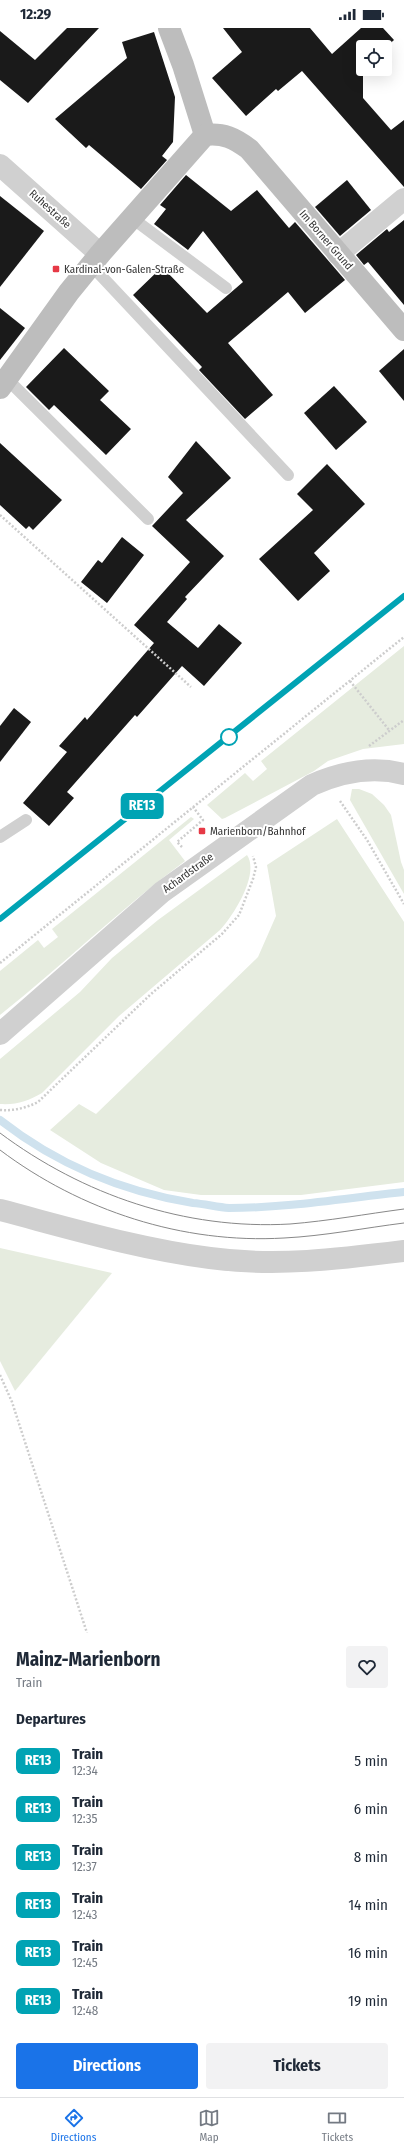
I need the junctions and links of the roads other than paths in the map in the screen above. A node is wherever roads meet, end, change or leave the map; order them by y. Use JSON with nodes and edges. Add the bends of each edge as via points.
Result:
{"nodes":[{"id":1,"x":169,"y":28,"type":"edge"},
{"id":2,"x":205,"y":135,"type":"junction"},
{"id":3,"x":0,"y":165,"type":"edge"},
{"id":4,"x":404,"y":199,"type":"edge"},
{"id":5,"x":132,"y":218,"type":"junction"},
{"id":6,"x":338,"y":254,"type":"junction"},
{"id":7,"x":96,"y":260,"type":"junction"},
{"id":8,"x":226,"y":288,"type":"dead end"},
{"id":9,"x":404,"y":330,"type":"edge"},
{"id":10,"x":3,"y":383,"type":"edge"},
{"id":11,"x":288,"y":475,"type":"dead end"},
{"id":12,"x":148,"y":519,"type":"dead end"},
{"id":13,"x":404,"y":774,"type":"edge"},
{"id":14,"x":26,"y":820,"type":"dead end"},
{"id":15,"x":0,"y":837,"type":"edge"},
{"id":16,"x":0,"y":1034,"type":"edge"},
{"id":17,"x":0,"y":1210,"type":"edge"},
{"id":18,"x":404,"y":1251,"type":"edge"}],
"edges":[{"from":1,"to":2,"type":"street"},
{"from":2,"to":5,"type":"street"},
{"from":2,"to":6,"type":"street","name":"Im Borner Grund","via":[[220,134],[235,139],[249,149]]},
{"from":3,"to":7,"type":"street","name":"Ruhestraße"},
{"from":4,"to":6,"type":"street"},
{"from":5,"to":7,"type":"street"},
{"from":5,"to":8,"type":"lane"},
{"from":6,"to":9,"type":"street","name":"Im Borner Grund"},
{"from":7,"to":10,"type":"street"},
{"from":7,"to":11,"type":"lane"},
{"from":10,"to":12,"type":"lane"},
{"from":13,"to":16,"type":"street","name":"Achardstraße","via":[[363,770],[312,785],[162,892]]},
{"from":14,"to":15,"type":"lane"},
{"from":17,"to":18,"type":"street","via":[[147,1247],[211,1258],[268,1262],[315,1261]]}]}
